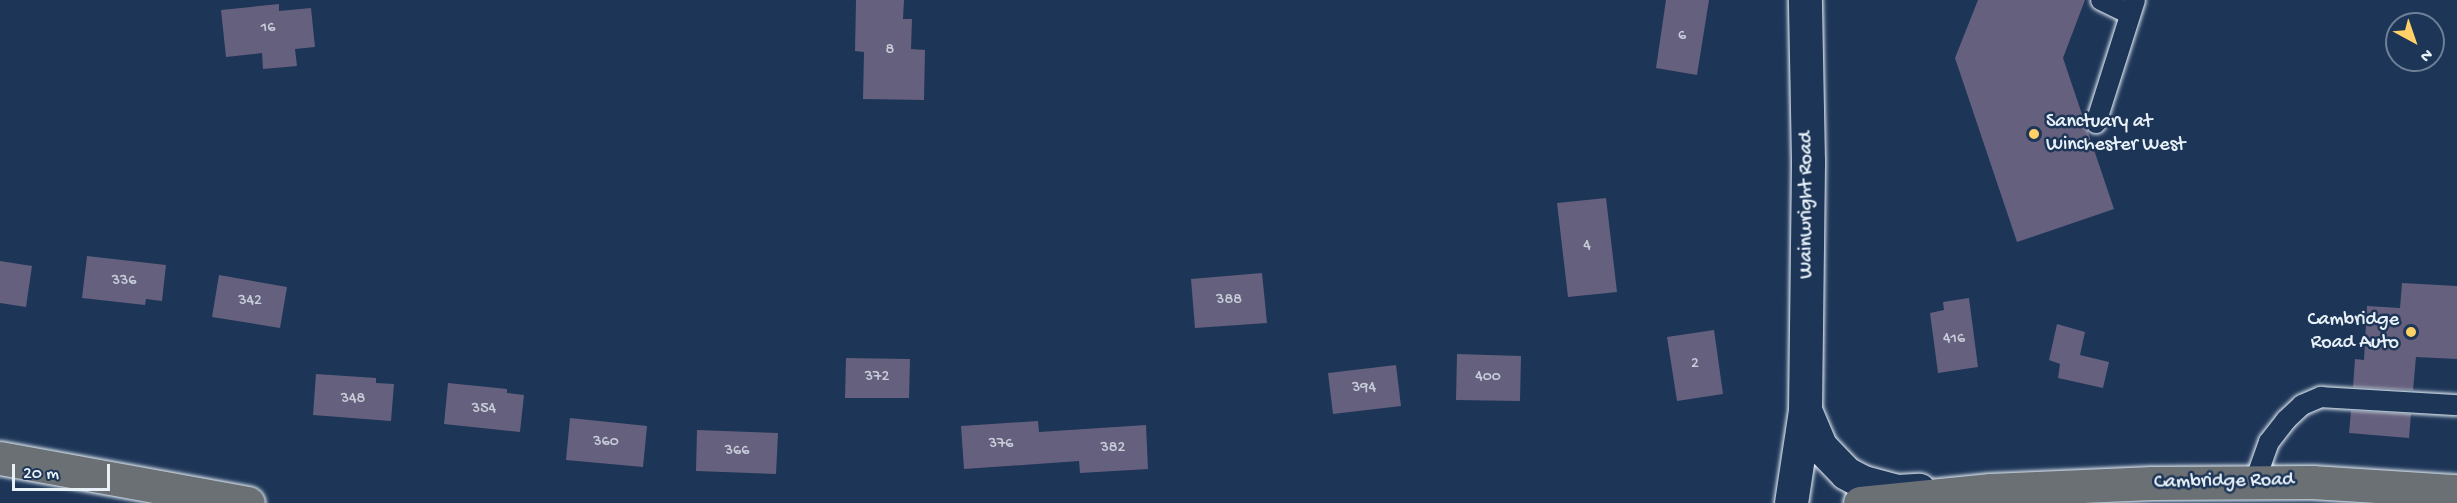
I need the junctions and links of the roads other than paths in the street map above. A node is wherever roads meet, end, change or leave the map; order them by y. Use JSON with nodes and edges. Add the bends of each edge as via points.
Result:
{"nodes":[{"id":1,"x":1805,"y":0,"type":"edge"},
{"id":2,"x":2102,"y":0,"type":"edge"},
{"id":3,"x":2132,"y":7,"type":"edge"},
{"id":4,"x":2096,"y":123,"type":"dead end"},
{"id":5,"x":2457,"y":405,"type":"edge"},
{"id":6,"x":1805,"y":410,"type":"junction"},
{"id":7,"x":0,"y":458,"type":"edge"},
{"id":8,"x":2255,"y":481,"type":"junction"},
{"id":9,"x":1990,"y":490,"type":"junction"},
{"id":10,"x":2457,"y":491,"type":"edge"},
{"id":11,"x":228,"y":501,"type":"edge"},
{"id":12,"x":1791,"y":503,"type":"edge"},
{"id":13,"x":1860,"y":503,"type":"edge"}],
"edges":[{"from":1,"to":6,"type":"street","name":"Wainwright Road"},
{"from":2,"to":3,"type":"lane"},
{"from":3,"to":4,"type":"lane"},
{"from":5,"to":8,"type":"lane","via":[[2321,397],[2302,405],[2286,420],[2270,442]]},
{"from":6,"to":9,"type":"street","name":"Wainwright Road","via":[[1811,431],[1831,460],[1863,482],[1897,491]]},
{"from":6,"to":12,"type":"street","name":"Wainwright Road"},
{"from":7,"to":11,"type":"highway"},
{"from":8,"to":9,"type":"highway","name":"Cambridge Road"},
{"from":8,"to":10,"type":"highway","name":"Cambridge Road"},
{"from":9,"to":13,"type":"highway","name":"Cambridge Road"}]}
